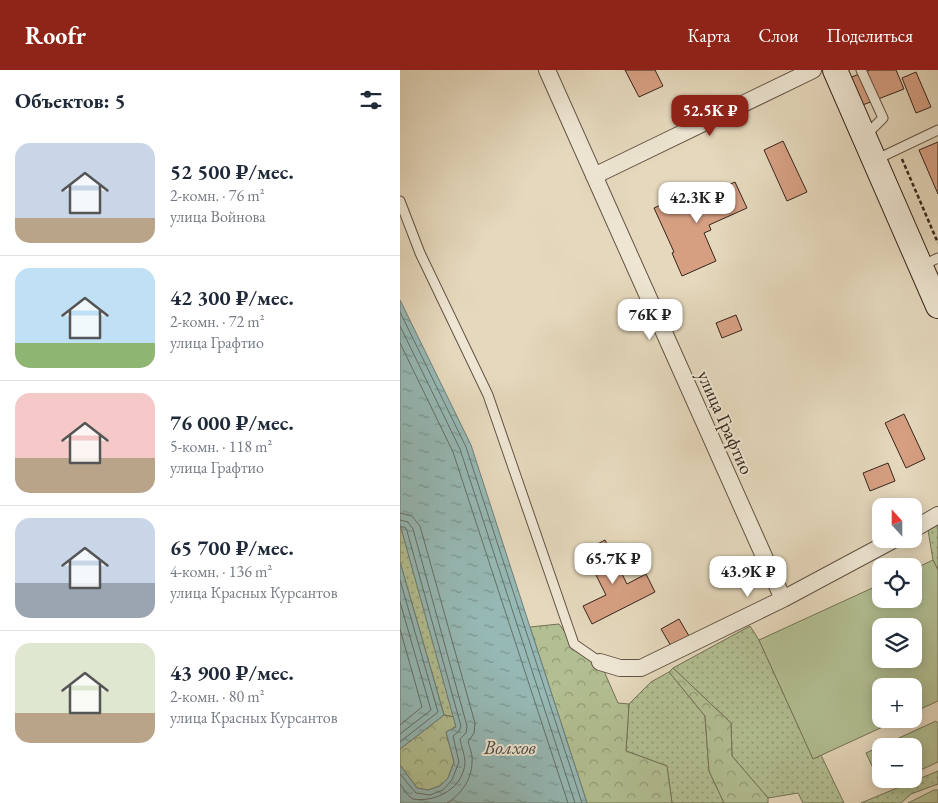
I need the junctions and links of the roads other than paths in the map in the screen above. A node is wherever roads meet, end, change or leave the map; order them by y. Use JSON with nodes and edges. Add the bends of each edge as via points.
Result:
{"nodes":[{"id":1,"x":547,"y":70,"type":"edge"},
{"id":2,"x":813,"y":70,"type":"edge"},
{"id":3,"x":835,"y":70,"type":"edge"},
{"id":4,"x":862,"y":70,"type":"edge"},
{"id":5,"x":938,"y":130,"type":"edge"},
{"id":6,"x":864,"y":137,"type":"junction"},
{"id":7,"x":875,"y":161,"type":"junction"},
{"id":8,"x":594,"y":176,"type":"junction"},
{"id":9,"x":400,"y":201,"type":"edge"},
{"id":10,"x":929,"y":262,"type":"edge"},
{"id":11,"x":938,"y":306,"type":"edge"},
{"id":12,"x":938,"y":516,"type":"edge"},
{"id":13,"x":922,"y":524,"type":"edge"},
{"id":14,"x":878,"y":548,"type":"edge"},
{"id":15,"x":783,"y":599,"type":"junction"},
{"id":16,"x":600,"y":662,"type":"joint"}],
"edges":[{"from":1,"to":8,"type":"street","name":"улица Графтио"},
{"from":2,"to":8,"type":"street"},
{"from":3,"to":6,"type":"street"},
{"from":4,"to":6,"type":"lane","via":[[883,118]]},
{"from":5,"to":7,"type":"lane"},
{"from":6,"to":7,"type":"street"},
{"from":7,"to":10,"type":"street"},
{"from":8,"to":15,"type":"street","name":"улица Графтио"},
{"from":9,"to":16,"type":"lane","via":[[420,253],[488,395],[574,644]]},
{"from":10,"to":11,"type":"street"},
{"from":12,"to":13,"type":"street"},
{"from":14,"to":15,"type":"street"},
{"from":15,"to":16,"type":"street","via":[[642,668],[620,668]]}]}
